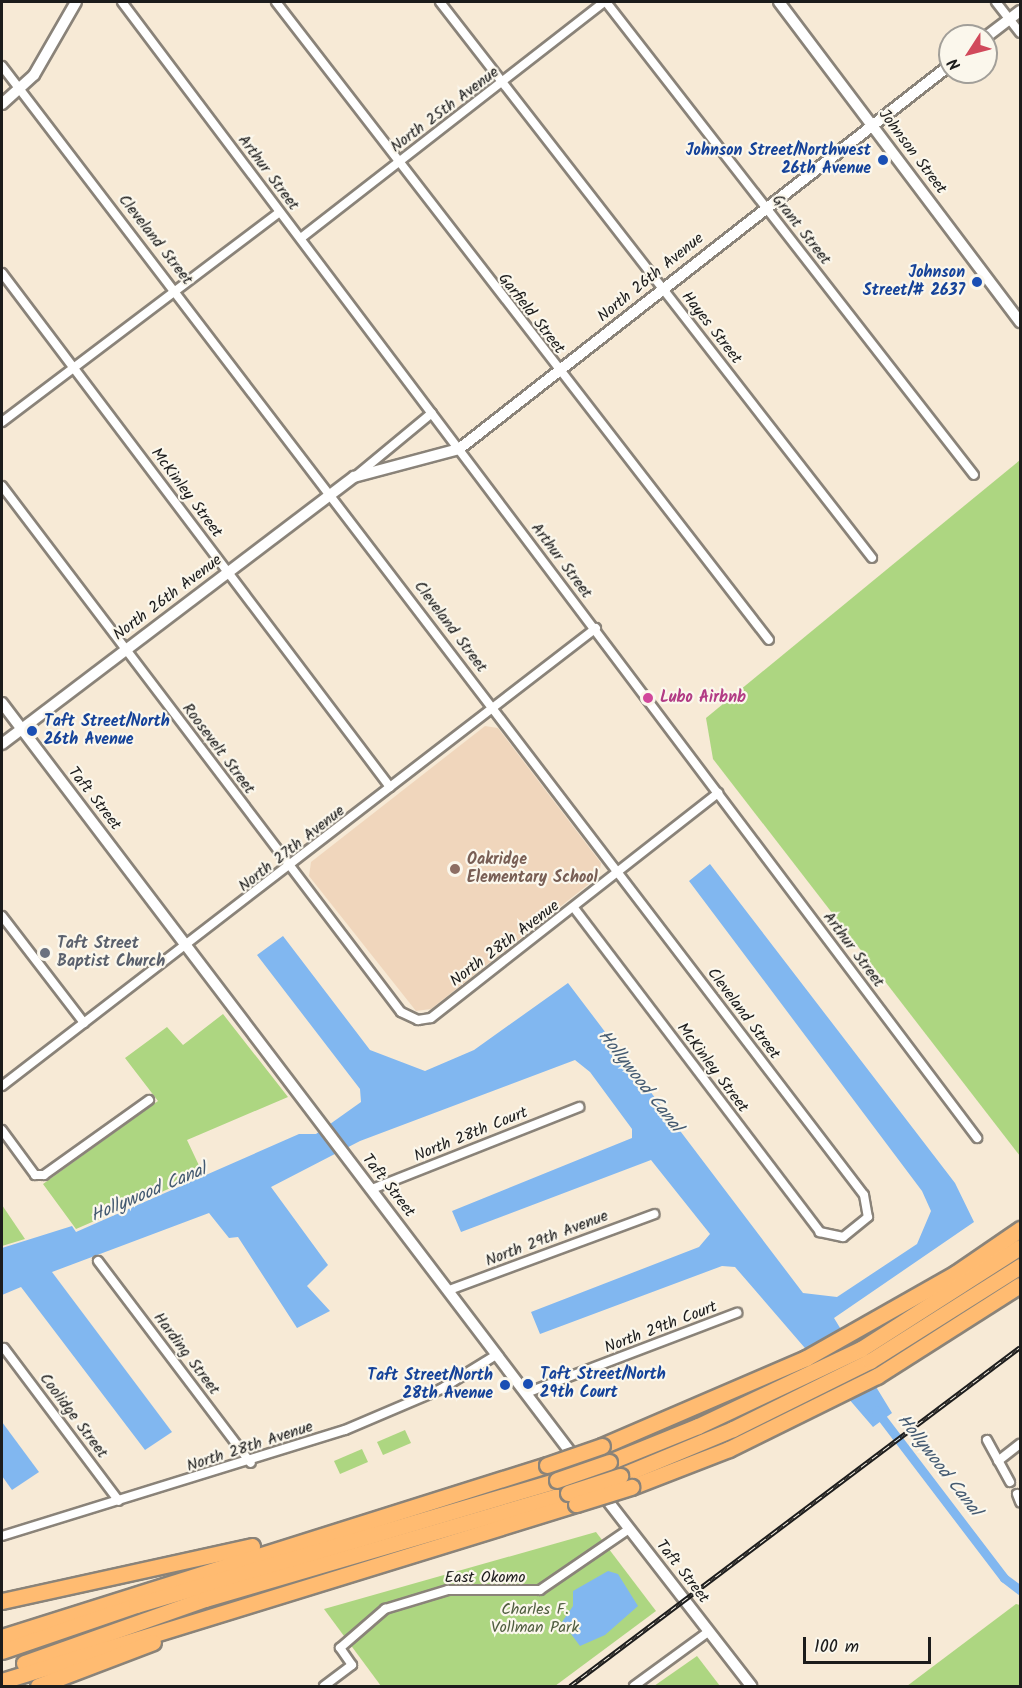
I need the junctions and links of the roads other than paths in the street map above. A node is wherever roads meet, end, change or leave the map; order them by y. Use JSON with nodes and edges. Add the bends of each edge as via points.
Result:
{"nodes":[{"id":1,"x":76,"y":2,"type":"edge"},
{"id":2,"x":122,"y":2,"type":"edge"},
{"id":3,"x":276,"y":2,"type":"edge"},
{"id":4,"x":440,"y":2,"type":"edge"},
{"id":5,"x":605,"y":2,"type":"edge"},
{"id":6,"x":779,"y":2,"type":"edge"},
{"id":7,"x":996,"y":2,"type":"edge"},
{"id":8,"x":1020,"y":10,"type":"edge"},
{"id":9,"x":1010,"y":19,"type":"junction"},
{"id":10,"x":998,"y":28,"type":"edge"},
{"id":11,"x":1020,"y":33,"type":"edge"},
{"id":12,"x":2,"y":66,"type":"edge"},
{"id":13,"x":938,"y":74,"type":"edge"},
{"id":14,"x":503,"y":83,"type":"junction"},
{"id":15,"x":20,"y":90,"type":"junction"},
{"id":16,"x":2,"y":104,"type":"edge"},
{"id":17,"x":873,"y":125,"type":"junction"},
{"id":18,"x":398,"y":163,"type":"junction"},
{"id":19,"x":765,"y":206,"type":"junction"},
{"id":20,"x":280,"y":212,"type":"junction"},
{"id":21,"x":301,"y":238,"type":"junction"},
{"id":22,"x":2,"y":273,"type":"edge"},
{"id":23,"x":662,"y":288,"type":"junction"},
{"id":24,"x":177,"y":290,"type":"junction"},
{"id":25,"x":1020,"y":322,"type":"edge"},
{"id":26,"x":74,"y":368,"type":"junction"},
{"id":27,"x":558,"y":372,"type":"junction"},
{"id":28,"x":432,"y":413,"type":"junction"},
{"id":29,"x":2,"y":422,"type":"edge"},
{"id":30,"x":459,"y":449,"type":"junction"},
{"id":31,"x":974,"y":475,"type":"dead end"},
{"id":32,"x":354,"y":477,"type":"junction"},
{"id":33,"x":2,"y":486,"type":"edge"},
{"id":34,"x":332,"y":495,"type":"junction"},
{"id":35,"x":872,"y":558,"type":"dead end"},
{"id":36,"x":228,"y":571,"type":"junction"},
{"id":37,"x":596,"y":628,"type":"junction"},
{"id":38,"x":769,"y":640,"type":"dead end"},
{"id":39,"x":125,"y":649,"type":"junction"},
{"id":40,"x":2,"y":703,"type":"edge"},
{"id":41,"x":494,"y":708,"type":"junction"},
{"id":42,"x":21,"y":729,"type":"junction"},
{"id":43,"x":2,"y":744,"type":"edge"},
{"id":44,"x":390,"y":788,"type":"junction"},
{"id":45,"x":718,"y":793,"type":"junction"},
{"id":46,"x":291,"y":868,"type":"junction"},
{"id":47,"x":620,"y":873,"type":"junction"},
{"id":48,"x":574,"y":908,"type":"junction"},
{"id":49,"x":2,"y":916,"type":"edge"},
{"id":50,"x":188,"y":945,"type":"junction"},
{"id":51,"x":418,"y":1020,"type":"joint"},
{"id":52,"x":84,"y":1023,"type":"junction"},
{"id":53,"x":2,"y":1086,"type":"edge"},
{"id":54,"x":149,"y":1100,"type":"dead end"},
{"id":55,"x":579,"y":1107,"type":"dead end"},
{"id":56,"x":3,"y":1134,"type":"edge"},
{"id":57,"x":977,"y":1138,"type":"dead end"},
{"id":58,"x":372,"y":1189,"type":"junction"},
{"id":59,"x":654,"y":1214,"type":"dead end"},
{"id":60,"x":1020,"y":1229,"type":"edge"},
{"id":61,"x":834,"y":1238,"type":"joint"},
{"id":62,"x":1020,"y":1247,"type":"edge"},
{"id":63,"x":98,"y":1261,"type":"dead end"},
{"id":64,"x":1020,"y":1266,"type":"edge"},
{"id":65,"x":1020,"y":1286,"type":"edge"},
{"id":66,"x":449,"y":1290,"type":"junction"},
{"id":67,"x":737,"y":1313,"type":"dead end"},
{"id":68,"x":4,"y":1348,"type":"dead end"},
{"id":69,"x":496,"y":1355,"type":"junction"},
{"id":70,"x":866,"y":1355,"type":"junction"},
{"id":71,"x":526,"y":1393,"type":"junction"},
{"id":72,"x":987,"y":1440,"type":"dead end"},
{"id":73,"x":1020,"y":1444,"type":"edge"},
{"id":74,"x":998,"y":1461,"type":"junction"},
{"id":75,"x":251,"y":1463,"type":"junction"},
{"id":76,"x":1010,"y":1482,"type":"dead end"},
{"id":77,"x":572,"y":1499,"type":"junction"},
{"id":78,"x":119,"y":1501,"type":"junction"},
{"id":79,"x":629,"y":1529,"type":"junction"},
{"id":80,"x":2,"y":1536,"type":"edge"},
{"id":81,"x":288,"y":1543,"type":"junction"},
{"id":82,"x":302,"y":1585,"type":"junction"},
{"id":83,"x":2,"y":1601,"type":"edge"},
{"id":84,"x":708,"y":1632,"type":"junction"},
{"id":85,"x":2,"y":1637,"type":"edge"},
{"id":86,"x":2,"y":1651,"type":"edge"},
{"id":87,"x":2,"y":1671,"type":"edge"},
{"id":88,"x":2,"y":1681,"type":"edge"},
{"id":89,"x":38,"y":1686,"type":"edge"},
{"id":90,"x":324,"y":1686,"type":"edge"},
{"id":91,"x":634,"y":1686,"type":"edge"},
{"id":92,"x":751,"y":1686,"type":"edge"}],
"edges":[{"from":1,"to":15,"type":"street"},
{"from":2,"to":20,"type":"street","name":"Arthur Street"},
{"from":3,"to":18,"type":"street","name":"Garfield Street"},
{"from":4,"to":14,"type":"street","name":"Hayes Street"},
{"from":5,"to":14,"type":"street","name":"North 25th Avenue"},
{"from":5,"to":19,"type":"street","name":"Grant Street"},
{"from":6,"to":17,"type":"street","name":"Johnson Street"},
{"from":7,"to":9,"type":"street"},
{"from":8,"to":9,"type":"street"},
{"from":9,"to":10,"type":"street"},
{"from":9,"to":11,"type":"street"},
{"from":12,"to":15,"type":"street","name":"Cleveland Street"},
{"from":13,"to":17,"type":"street","name":"North 26th Avenue"},
{"from":14,"to":18,"type":"street","name":"North 25th Avenue"},
{"from":14,"to":23,"type":"street","name":"Hayes Street"},
{"from":15,"to":16,"type":"street"},
{"from":15,"to":24,"type":"street","name":"Cleveland Street"},
{"from":17,"to":19,"type":"street","name":"North 26th Avenue"},
{"from":17,"to":25,"type":"street","name":"Johnson Street"},
{"from":18,"to":21,"type":"street","name":"North 25th Avenue"},
{"from":18,"to":27,"type":"street","name":"Garfield Street"},
{"from":19,"to":23,"type":"street","name":"North 26th Avenue"},
{"from":19,"to":31,"type":"street","name":"Grant Street"},
{"from":20,"to":21,"type":"street","name":"Arthur Street"},
{"from":20,"to":24,"type":"street"},
{"from":21,"to":28,"type":"street","name":"Arthur Street"},
{"from":22,"to":26,"type":"street","name":"McKinley Street"},
{"from":23,"to":27,"type":"street","name":"North 26th Avenue"},
{"from":23,"to":35,"type":"street","name":"Hayes Street"},
{"from":24,"to":26,"type":"street"},
{"from":24,"to":34,"type":"street","name":"Cleveland Street"},
{"from":26,"to":29,"type":"street"},
{"from":26,"to":36,"type":"street","name":"McKinley Street"},
{"from":27,"to":30,"type":"street","name":"North 26th Avenue"},
{"from":27,"to":38,"type":"street","name":"Garfield Street"},
{"from":28,"to":30,"type":"street","name":"Arthur Street"},
{"from":28,"to":32,"type":"street","name":"North 26th Avenue"},
{"from":30,"to":32,"type":"street","name":"North 26th Avenue"},
{"from":30,"to":37,"type":"street","name":"Arthur Street"},
{"from":32,"to":34,"type":"street","name":"North 26th Avenue"},
{"from":33,"to":39,"type":"street","name":"Roosevelt Street"},
{"from":34,"to":36,"type":"street","name":"North 26th Avenue"},
{"from":34,"to":41,"type":"street","name":"Cleveland Street"},
{"from":36,"to":39,"type":"street","name":"North 26th Avenue"},
{"from":36,"to":44,"type":"street","name":"McKinley Street"},
{"from":37,"to":41,"type":"street","name":"North 27th Avenue"},
{"from":37,"to":45,"type":"street","name":"Arthur Street"},
{"from":39,"to":42,"type":"street","name":"North 26th Avenue"},
{"from":39,"to":46,"type":"street","name":"Roosevelt Street"},
{"from":40,"to":42,"type":"street","name":"Taft Street"},
{"from":41,"to":44,"type":"street","name":"North 27th Avenue"},
{"from":41,"to":47,"type":"street","name":"Cleveland Street"},
{"from":42,"to":43,"type":"street","name":"North 26th Avenue"},
{"from":42,"to":50,"type":"street","name":"Taft Street"},
{"from":44,"to":46,"type":"street","name":"North 27th Avenue"},
{"from":45,"to":47,"type":"street","name":"North 28th Avenue"},
{"from":45,"to":57,"type":"street","name":"Arthur Street"},
{"from":46,"to":50,"type":"street","name":"North 27th Avenue"},
{"from":46,"to":51,"type":"street","name":"Roosevelt Street","via":[[401,1012]]},
{"from":47,"to":48,"type":"street","name":"North 28th Avenue"},
{"from":47,"to":61,"type":"street","name":"Cleveland Street","via":[[870,1208],[868,1217]]},
{"from":48,"to":51,"type":"street","name":"North 28th Avenue","via":[[431,1018]]},
{"from":48,"to":61,"type":"street","name":"McKinley Street","via":[[820,1232]]},
{"from":49,"to":52,"type":"street"},
{"from":50,"to":52,"type":"street","name":"North 27th Avenue"},
{"from":50,"to":58,"type":"street","name":"Taft Street"},
{"from":52,"to":53,"type":"street","name":"North 27th Avenue"},
{"from":54,"to":56,"type":"street","via":[[44,1175],[35,1175]]},
{"from":55,"to":58,"type":"street","name":"North 28th Court"},
{"from":58,"to":66,"type":"street","name":"Taft Street"},
{"from":59,"to":66,"type":"street","name":"North 29th Avenue"},
{"from":60,"to":81,"type":"highway","bridge":true,"via":[[806,1358],[602,1446]]},
{"from":62,"to":70,"type":"highway"},
{"from":63,"to":75,"type":"street","name":"Harding Street"},
{"from":64,"to":70,"type":"highway"},
{"from":65,"to":77,"type":"highway","bridge":true,"via":[[877,1376],[729,1449],[631,1487]]},
{"from":66,"to":69,"type":"street","name":"Taft Street"},
{"from":67,"to":71,"type":"street","name":"North 29th Court"},
{"from":68,"to":78,"type":"street","name":"Coolidge Street"},
{"from":69,"to":71,"type":"street","name":"Taft Street"},
{"from":69,"to":75,"type":"street","name":"North 28th Avenue","via":[[414,1401]]},
{"from":70,"to":77,"type":"highway","bridge":true,"via":[[826,1383]]},
{"from":70,"to":86,"type":"highway","bridge":true,"via":[[815,1372],[609,1462],[557,1480],[159,1598]]},
{"from":71,"to":79,"type":"street","name":"Taft Street"},
{"from":72,"to":74,"type":"street"},
{"from":73,"to":74,"type":"street"},
{"from":74,"to":76,"type":"street"},
{"from":75,"to":78,"type":"street","name":"North 28th Avenue"},
{"from":77,"to":82,"type":"highway"},
{"from":77,"to":87,"type":"highway","via":[[205,1599]]},
{"from":78,"to":80,"type":"street","name":"North 28th Avenue"},
{"from":79,"to":84,"type":"street","name":"Taft Street"},
{"from":79,"to":90,"type":"street","name":"East Okomo","via":[[540,1590],[458,1590],[418,1596],[370,1618],[340,1648],[352,1665]]},
{"from":81,"to":83,"type":"highway","via":[[245,1547]]},
{"from":81,"to":85,"type":"highway"},
{"from":82,"to":88,"type":"highway"},
{"from":82,"to":89,"type":"highway"},
{"from":84,"to":91,"type":"street"},
{"from":84,"to":92,"type":"street","name":"Taft Street"}]}
